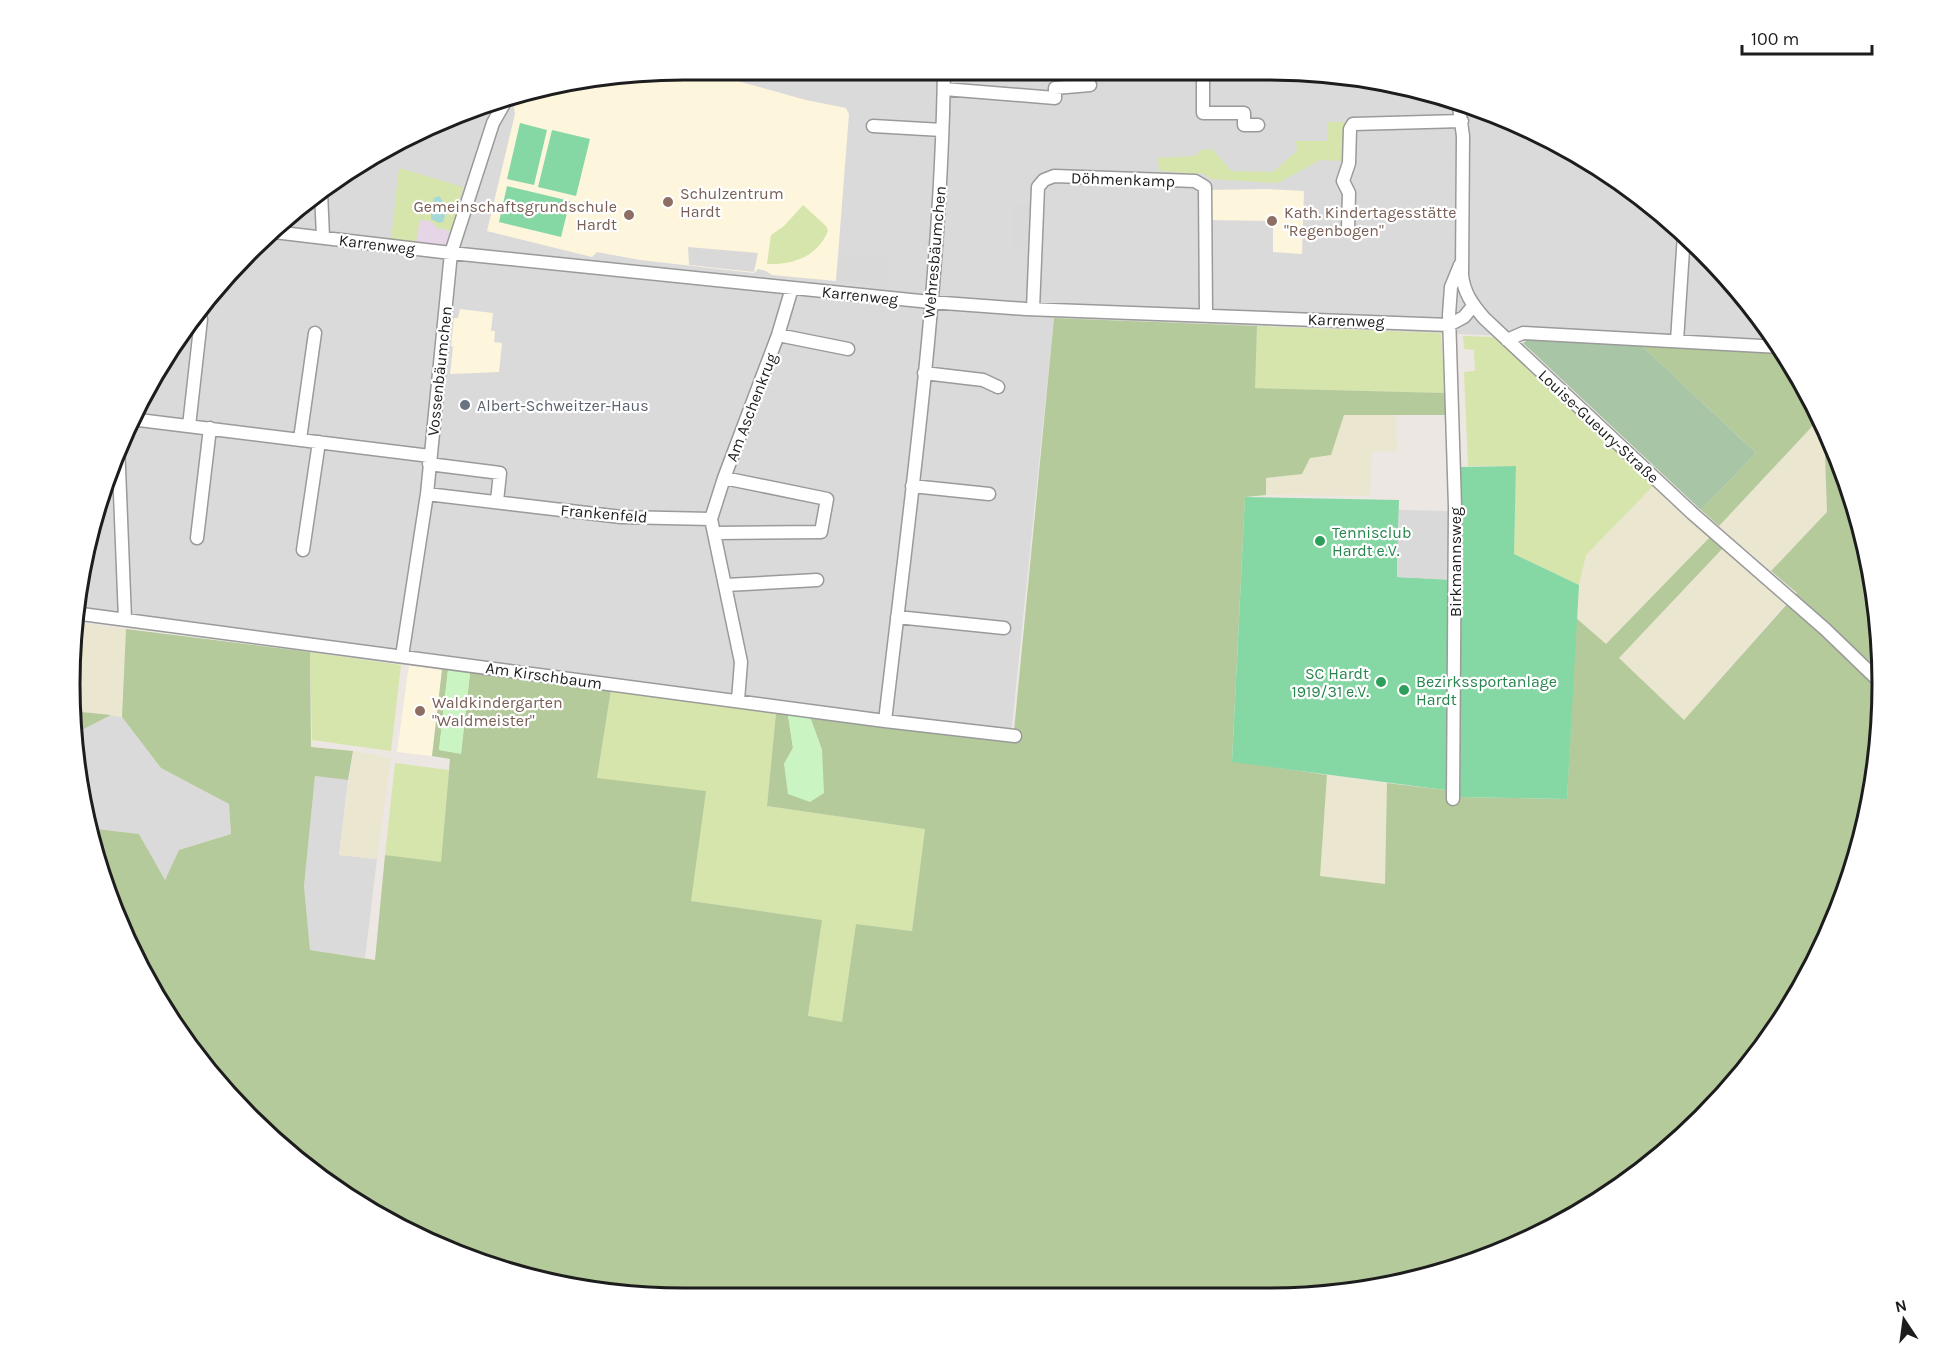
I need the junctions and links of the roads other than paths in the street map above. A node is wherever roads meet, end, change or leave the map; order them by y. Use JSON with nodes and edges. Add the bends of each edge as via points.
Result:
{"nodes":[{"id":1,"x":944,"y":79,"type":"edge"},
{"id":2,"x":1203,"y":79,"type":"edge"},
{"id":3,"x":1090,"y":85,"type":"dead end"},
{"id":4,"x":944,"y":89,"type":"junction"},
{"id":5,"x":502,"y":108,"type":"edge"},
{"id":6,"x":1460,"y":111,"type":"edge"},
{"id":7,"x":1462,"y":121,"type":"junction"},
{"id":8,"x":1258,"y":125,"type":"dead end"},
{"id":9,"x":873,"y":126,"type":"dead end"},
{"id":10,"x":942,"y":130,"type":"junction"},
{"id":11,"x":321,"y":200,"type":"edge"},
{"id":12,"x":1347,"y":229,"type":"dead end"},
{"id":13,"x":282,"y":233,"type":"edge"},
{"id":14,"x":322,"y":237,"type":"junction"},
{"id":15,"x":1683,"y":246,"type":"edge"},
{"id":16,"x":451,"y":253,"type":"junction"},
{"id":17,"x":1461,"y":262,"type":"junction"},
{"id":18,"x":792,"y":288,"type":"junction"},
{"id":19,"x":930,"y":302,"type":"junction"},
{"id":20,"x":1473,"y":306,"type":"junction"},
{"id":21,"x":1033,"y":309,"type":"junction"},
{"id":22,"x":1206,"y":315,"type":"junction"},
{"id":23,"x":201,"y":320,"type":"edge"},
{"id":24,"x":1449,"y":320,"type":"junction"},
{"id":25,"x":315,"y":333,"type":"dead end"},
{"id":26,"x":778,"y":335,"type":"junction"},
{"id":27,"x":1507,"y":340,"type":"junction"},
{"id":28,"x":1677,"y":341,"type":"junction"},
{"id":29,"x":1770,"y":346,"type":"edge"},
{"id":30,"x":848,"y":349,"type":"dead end"},
{"id":31,"x":924,"y":373,"type":"junction"},
{"id":32,"x":998,"y":387,"type":"dead end"},
{"id":33,"x":141,"y":420,"type":"edge"},
{"id":34,"x":189,"y":426,"type":"junction"},
{"id":35,"x":210,"y":428,"type":"junction"},
{"id":36,"x":300,"y":439,"type":"junction"},
{"id":37,"x":319,"y":442,"type":"junction"},
{"id":38,"x":429,"y":460,"type":"junction"},
{"id":39,"x":119,"y":471,"type":"edge"},
{"id":40,"x":724,"y":478,"type":"junction"},
{"id":41,"x":912,"y":486,"type":"junction"},
{"id":42,"x":426,"y":494,"type":"junction"},
{"id":43,"x":989,"y":494,"type":"dead end"},
{"id":44,"x":496,"y":501,"type":"junction"},
{"id":45,"x":711,"y":519,"type":"junction"},
{"id":46,"x":715,"y":533,"type":"junction"},
{"id":47,"x":197,"y":538,"type":"dead end"},
{"id":48,"x":303,"y":550,"type":"dead end"},
{"id":49,"x":817,"y":580,"type":"dead end"},
{"id":50,"x":726,"y":585,"type":"junction"},
{"id":51,"x":84,"y":614,"type":"edge"},
{"id":52,"x":897,"y":617,"type":"junction"},
{"id":53,"x":125,"y":620,"type":"junction"},
{"id":54,"x":1004,"y":628,"type":"dead end"},
{"id":55,"x":402,"y":656,"type":"junction"},
{"id":56,"x":1872,"y":674,"type":"edge"},
{"id":57,"x":738,"y":700,"type":"junction"},
{"id":58,"x":885,"y":720,"type":"junction"},
{"id":59,"x":1016,"y":736,"type":"dead end"},
{"id":60,"x":1453,"y":799,"type":"dead end"}],
"edges":[{"from":1,"to":4,"type":"street","name":"Wehresbäumchen"},
{"from":2,"to":8,"type":"street","via":[[1203,113],[1244,113],[1244,125]]},
{"from":3,"to":4,"type":"street","via":[[1055,88],[1055,98]]},
{"from":4,"to":10,"type":"street","name":"Wehresbäumchen"},
{"from":5,"to":16,"type":"street","name":"Vossenbäumchen","via":[[490,132]]},
{"from":6,"to":7,"type":"street","name":"Louise-Gueury-Straße"},
{"from":7,"to":12,"type":"street","via":[[1353,124],[1343,180],[1349,194]]},
{"from":7,"to":17,"type":"street","name":"Louise-Gueury-Straße"},
{"from":9,"to":10,"type":"street"},
{"from":10,"to":19,"type":"street","name":"Wehresbäumchen"},
{"from":11,"to":14,"type":"street"},
{"from":13,"to":14,"type":"street","name":"Karrenweg"},
{"from":14,"to":16,"type":"street","name":"Karrenweg"},
{"from":15,"to":28,"type":"street"},
{"from":16,"to":18,"type":"street","name":"Karrenweg"},
{"from":16,"to":38,"type":"street","name":"Vossenbäumchen"},
{"from":17,"to":20,"type":"street","name":"Louise-Gueury-Straße","via":[[1464,288]]},
{"from":17,"to":24,"type":"street","via":[[1451,287]]},
{"from":18,"to":19,"type":"street","name":"Karrenweg"},
{"from":18,"to":26,"type":"street","name":"Am Aschenkrug"},
{"from":19,"to":21,"type":"street","name":"Karrenweg"},
{"from":19,"to":31,"type":"street","name":"Wehresbäumchen"},
{"from":20,"to":24,"type":"street","via":[[1464,317]]},
{"from":20,"to":27,"type":"street","name":"Louise-Gueury-Straße"},
{"from":21,"to":22,"type":"street","name":"Karrenweg"},
{"from":21,"to":22,"type":"street","name":"Döhmenkamp","via":[[1038,187],[1044,180],[1063,176],[1195,181],[1205,188]]},
{"from":22,"to":24,"type":"street","name":"Karrenweg"},
{"from":23,"to":34,"type":"street"},
{"from":24,"to":60,"type":"street","name":"Birkmannsweg","via":[[1455,507]]},
{"from":25,"to":36,"type":"street"},
{"from":26,"to":30,"type":"street","name":"Am Aschenkrug"},
{"from":26,"to":40,"type":"street","name":"Am Aschenkrug"},
{"from":27,"to":28,"type":"street","via":[[1522,333]]},
{"from":27,"to":56,"type":"street","name":"Louise-Gueury-Straße"},
{"from":28,"to":29,"type":"street"},
{"from":31,"to":32,"type":"street","via":[[983,380]]},
{"from":31,"to":41,"type":"street","name":"Wehresbäumchen"},
{"from":33,"to":34,"type":"street"},
{"from":34,"to":35,"type":"street"},
{"from":35,"to":36,"type":"street"},
{"from":35,"to":47,"type":"street"},
{"from":36,"to":37,"type":"street"},
{"from":37,"to":38,"type":"street"},
{"from":37,"to":48,"type":"street"},
{"from":38,"to":42,"type":"street","name":"Vossenbäumchen"},
{"from":38,"to":44,"type":"street","via":[[500,473]]},
{"from":39,"to":53,"type":"street"},
{"from":40,"to":45,"type":"street","name":"Am Aschenkrug"},
{"from":40,"to":46,"type":"street","name":"Am Aschenkrug","via":[[827,499],[821,532]]},
{"from":41,"to":43,"type":"street"},
{"from":41,"to":52,"type":"street","name":"Wehresbäumchen"},
{"from":42,"to":44,"type":"street","name":"Frankenfeld"},
{"from":42,"to":55,"type":"street","name":"Vossenbäumchen"},
{"from":44,"to":45,"type":"street","name":"Frankenfeld","via":[[621,517]]},
{"from":45,"to":46,"type":"street"},
{"from":46,"to":50,"type":"street"},
{"from":49,"to":50,"type":"street"},
{"from":50,"to":57,"type":"street","via":[[741,662]]},
{"from":51,"to":53,"type":"street","name":"Am Kirschbaum"},
{"from":52,"to":54,"type":"street"},
{"from":52,"to":58,"type":"street","name":"Wehresbäumchen"},
{"from":53,"to":55,"type":"street","name":"Am Kirschbaum"},
{"from":55,"to":57,"type":"street","name":"Am Kirschbaum"},
{"from":57,"to":58,"type":"street","name":"Am Kirschbaum"},
{"from":58,"to":59,"type":"street","name":"Am Kirschbaum"}]}
